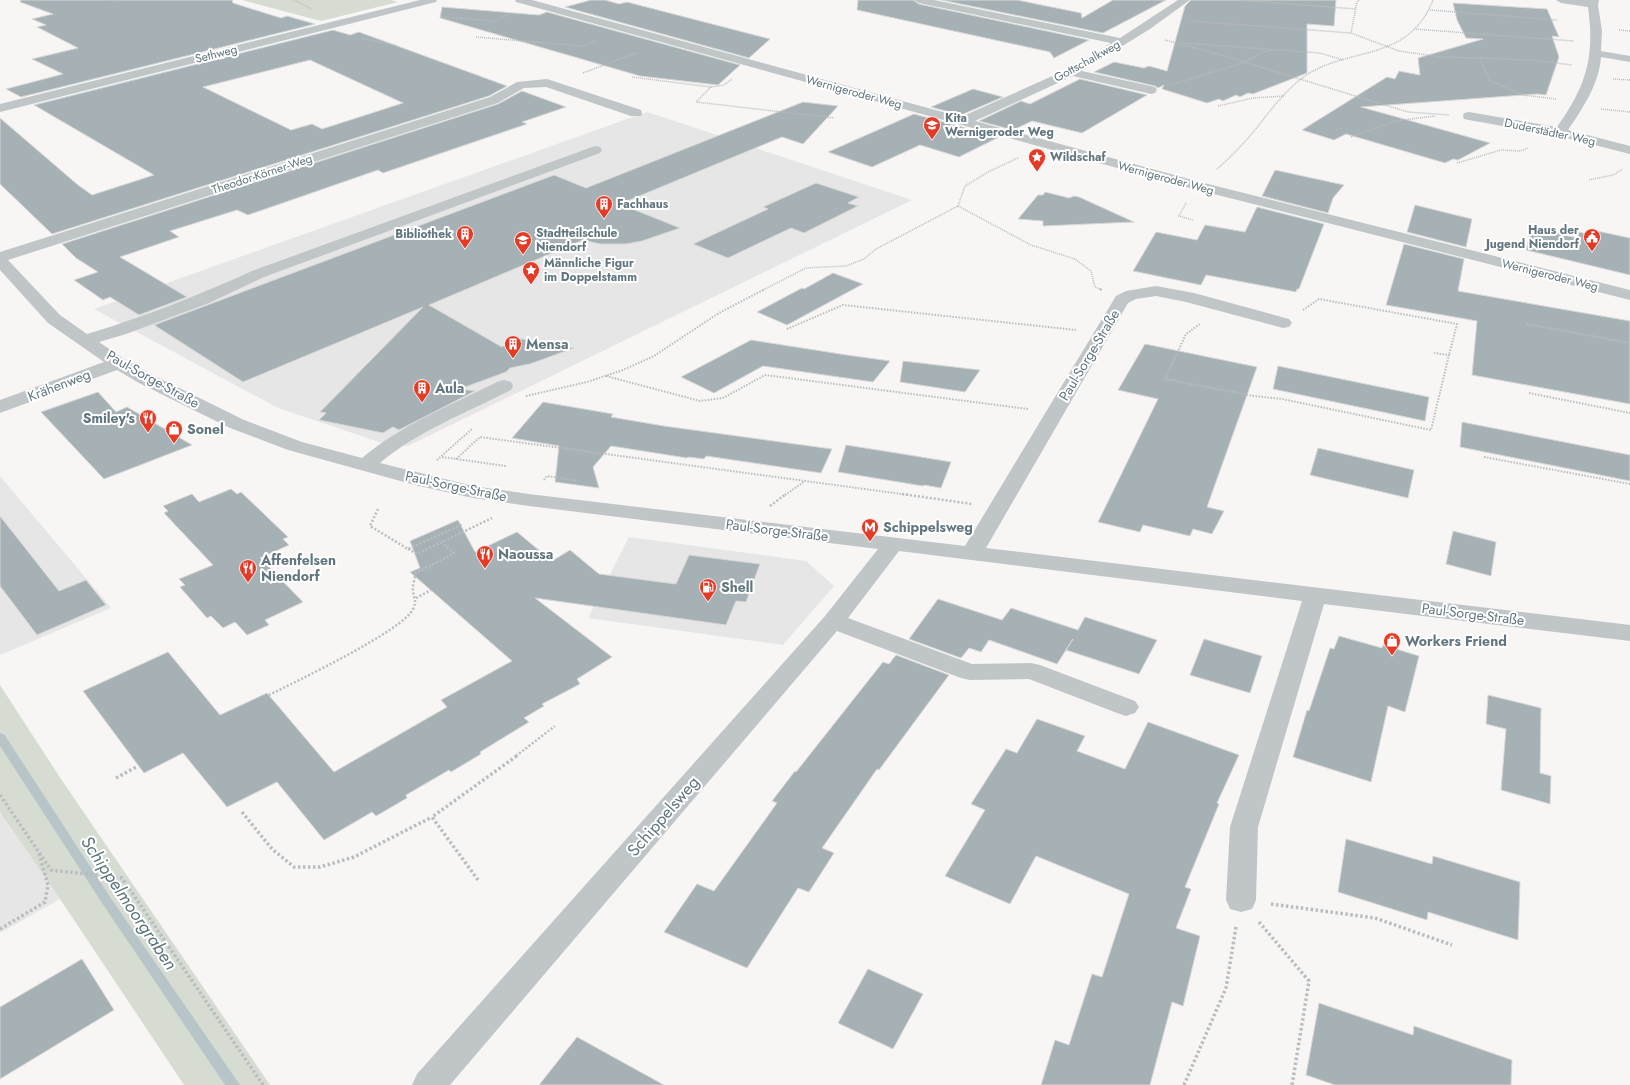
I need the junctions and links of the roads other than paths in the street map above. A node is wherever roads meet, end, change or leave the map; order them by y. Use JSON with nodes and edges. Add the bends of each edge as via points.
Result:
{"nodes":[{"id":1,"x":432,"y":0,"type":"edge"},
{"id":2,"x":919,"y":0,"type":"edge"},
{"id":3,"x":1185,"y":0,"type":"edge"},
{"id":4,"x":1561,"y":0,"type":"edge"},
{"id":5,"x":525,"y":1,"type":"edge"},
{"id":6,"x":1594,"y":2,"type":"edge"},
{"id":7,"x":1121,"y":42,"type":"junction"},
{"id":8,"x":1596,"y":48,"type":"junction"},
{"id":9,"x":1630,"y":59,"type":"edge"},
{"id":10,"x":1072,"y":72,"type":"junction"},
{"id":11,"x":1151,"y":90,"type":"road end"},
{"id":12,"x":0,"y":108,"type":"edge"},
{"id":13,"x":636,"y":113,"type":"dead end"},
{"id":14,"x":1469,"y":116,"type":"road end"},
{"id":15,"x":961,"y":122,"type":"junction"},
{"id":16,"x":1560,"y":132,"type":"junction"},
{"id":17,"x":595,"y":150,"type":"dead end"},
{"id":18,"x":1630,"y":150,"type":"edge"},
{"id":19,"x":0,"y":257,"type":"edge"},
{"id":20,"x":0,"y":260,"type":"edge"},
{"id":21,"x":1630,"y":294,"type":"edge"},
{"id":22,"x":1283,"y":323,"type":"road end"},
{"id":23,"x":86,"y":340,"type":"junction"},
{"id":24,"x":118,"y":363,"type":"junction"},
{"id":25,"x":504,"y":386,"type":"dead end"},
{"id":26,"x":0,"y":407,"type":"edge"},
{"id":27,"x":366,"y":465,"type":"junction"},
{"id":28,"x":893,"y":544,"type":"junction"},
{"id":29,"x":971,"y":554,"type":"junction"},
{"id":30,"x":1315,"y":596,"type":"junction"},
{"id":31,"x":834,"y":621,"type":"junction"},
{"id":32,"x":1630,"y":633,"type":"edge"},
{"id":33,"x":1126,"y":706,"type":"dead end"},
{"id":34,"x":1241,"y":900,"type":"road end"},
{"id":35,"x":429,"y":1085,"type":"edge"}],
"edges":[{"from":1,"to":12,"type":"street","name":"Sethweg"},
{"from":2,"to":7,"type":"street"},
{"from":3,"to":7,"type":"street","name":"Gottschalkweg"},
{"from":4,"to":6,"type":"street"},
{"from":5,"to":15,"type":"street","name":"Wernigeroder Weg"},
{"from":6,"to":8,"type":"street"},
{"from":7,"to":10,"type":"street","name":"Gottschalkweg"},
{"from":8,"to":9,"type":"street"},
{"from":8,"to":16,"type":"street","via":[[1594,67],[1578,105]]},
{"from":10,"to":11,"type":"street"},
{"from":10,"to":15,"type":"street","name":"Gottschalkweg"},
{"from":13,"to":19,"type":"street","name":"Theodor-Körner-Weg","via":[[547,84],[521,85],[494,100]]},
{"from":14,"to":16,"type":"street","name":"Duderstädter Weg"},
{"from":15,"to":21,"type":"street","name":"Wernigeroder Weg","via":[[1195,185]]},
{"from":16,"to":18,"type":"street","name":"Duderstädter Weg"},
{"from":17,"to":23,"type":"street","via":[[264,272],[203,299],[120,330]]},
{"from":20,"to":23,"type":"street","name":"Paul-Sorge-Straße","via":[[54,318]]},
{"from":22,"to":29,"type":"street","name":"Paul-Sorge-Straße","via":[[1188,297],[1156,291],[1132,295],[1122,300]]},
{"from":23,"to":24,"type":"street","name":"Paul-Sorge-Straße"},
{"from":24,"to":26,"type":"street","name":"Krähenweg"},
{"from":24,"to":27,"type":"street","name":"Paul-Sorge-Straße","via":[[237,424],[295,446]]},
{"from":25,"to":27,"type":"street","via":[[409,434],[386,448]]},
{"from":27,"to":28,"type":"street","name":"Paul-Sorge-Straße","via":[[473,492]]},
{"from":28,"to":29,"type":"street","name":"Paul-Sorge-Straße"},
{"from":28,"to":31,"type":"street","name":"Schippelsweg"},
{"from":29,"to":30,"type":"street","name":"Paul-Sorge-Straße"},
{"from":30,"to":32,"type":"street","name":"Paul-Sorge-Straße"},
{"from":30,"to":34,"type":"street","via":[[1244,827]]},
{"from":31,"to":33,"type":"street","via":[[970,672],[1031,671]]},
{"from":31,"to":35,"type":"street","name":"Schippelsweg"}]}
